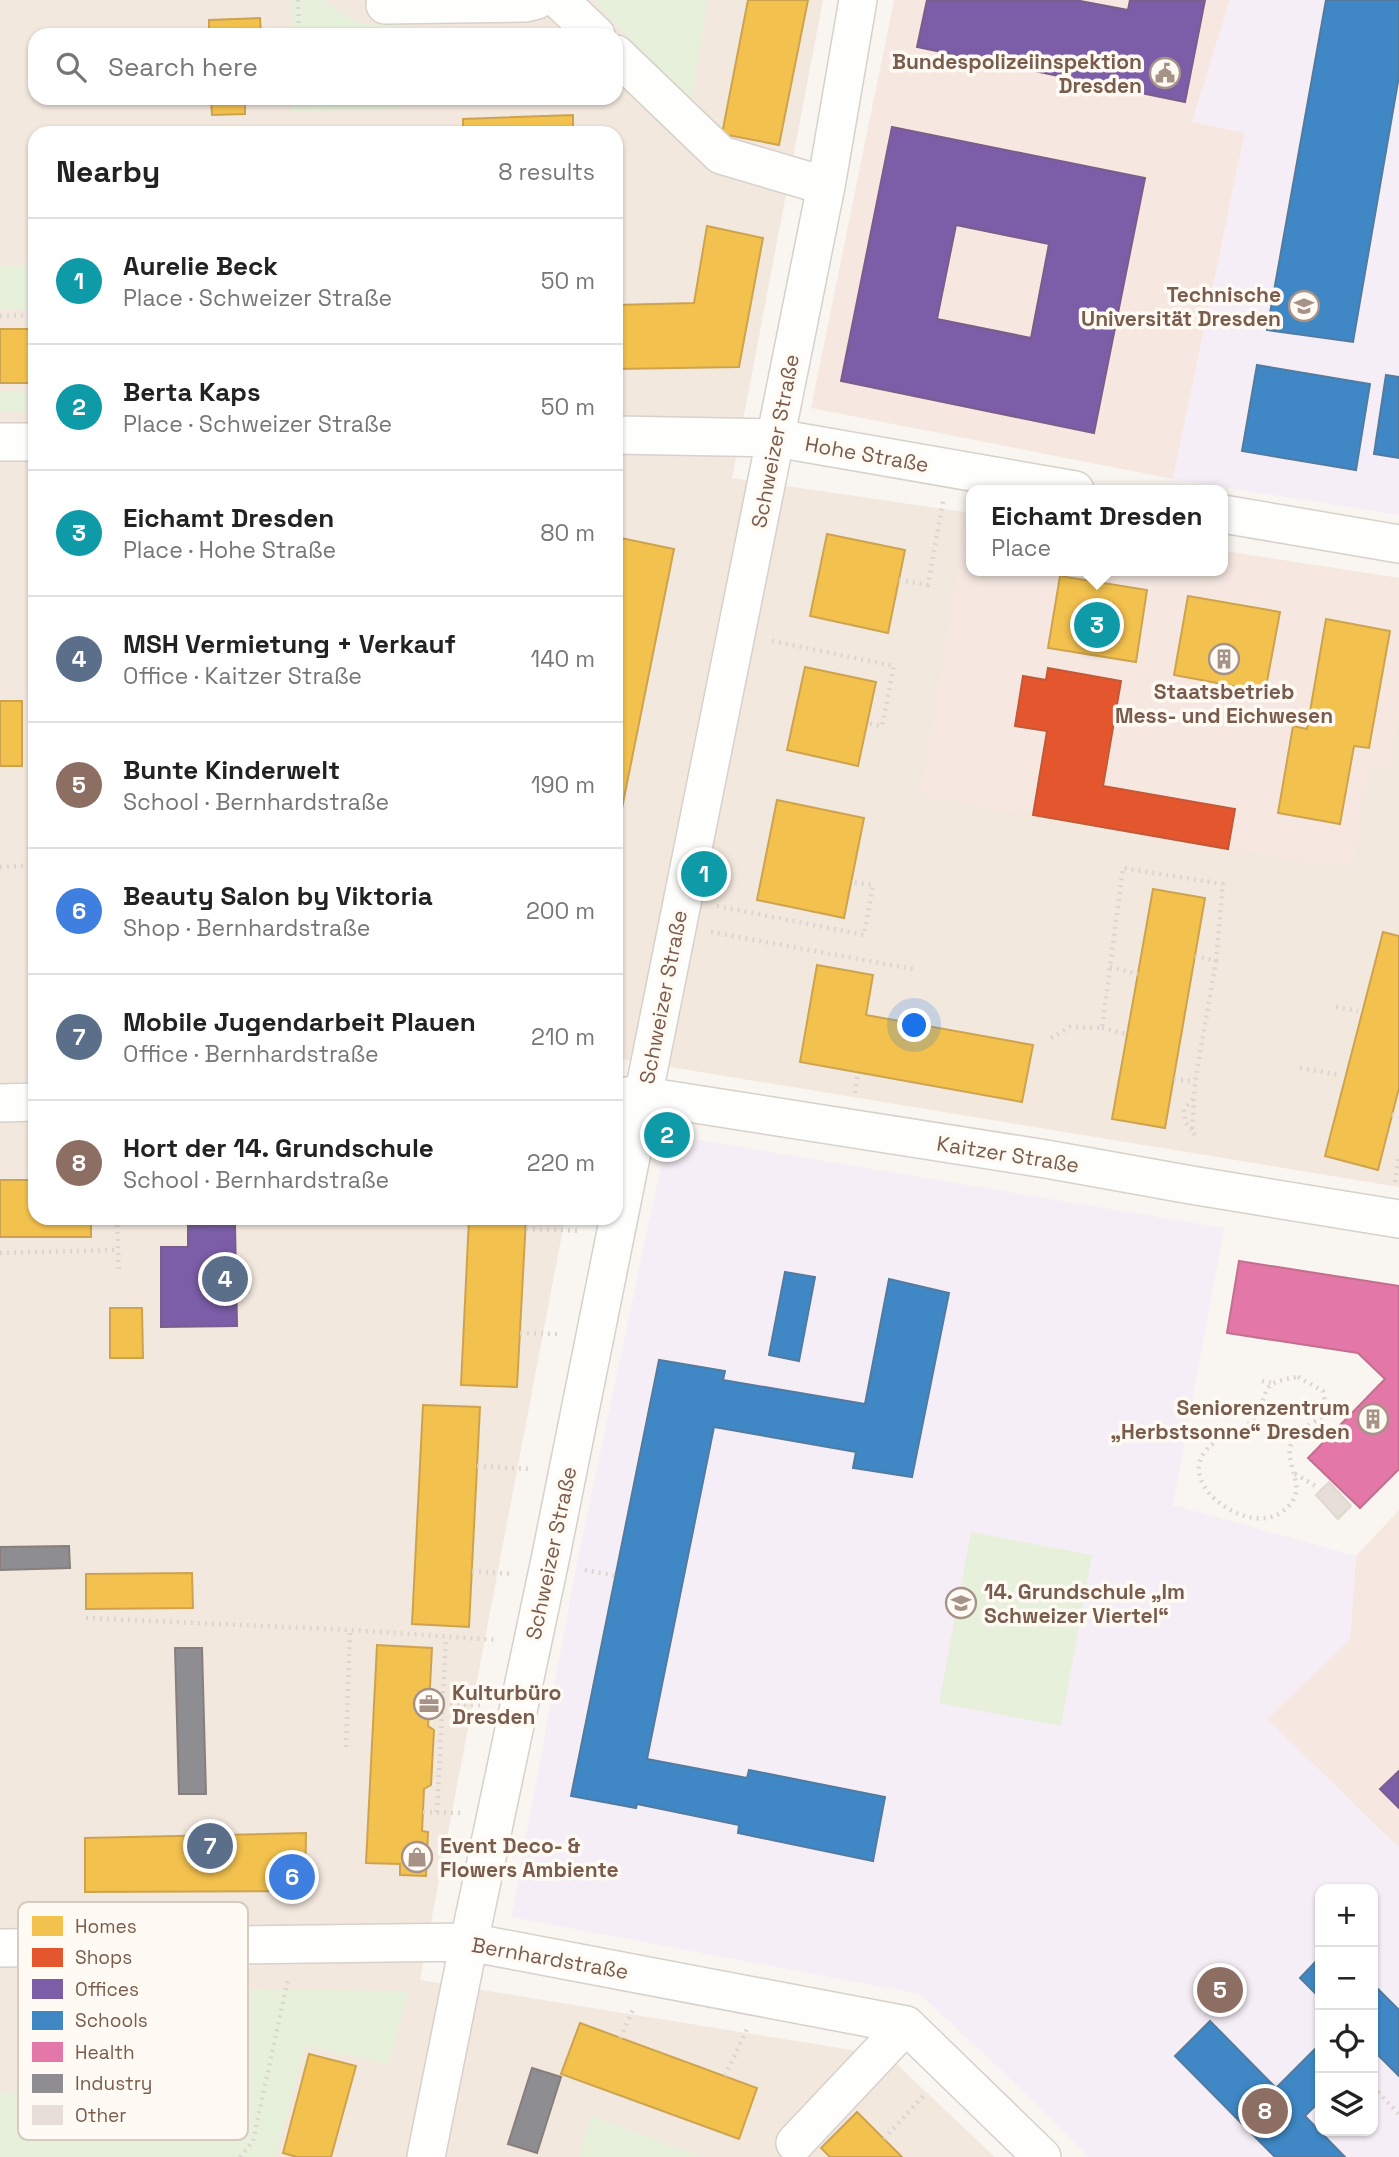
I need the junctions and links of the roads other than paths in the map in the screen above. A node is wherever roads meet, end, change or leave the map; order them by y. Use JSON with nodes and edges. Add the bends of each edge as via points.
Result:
{"nodes":[{"id":1,"x":537,"y":0,"type":"edge"},
{"id":2,"x":559,"y":0,"type":"edge"},
{"id":3,"x":858,"y":0,"type":"edge"},
{"id":4,"x":385,"y":5,"type":"dead end"},
{"id":5,"x":589,"y":28,"type":"edge"},
{"id":6,"x":623,"y":61,"type":"edge"},
{"id":7,"x":826,"y":186,"type":"junction"},
{"id":8,"x":623,"y":435,"type":"edge"},
{"id":9,"x":776,"y":438,"type":"junction"},
{"id":10,"x":0,"y":442,"type":"edge"},
{"id":11,"x":28,"y":442,"type":"edge"},
{"id":12,"x":1045,"y":485,"type":"edge"},
{"id":13,"x":1228,"y":515,"type":"edge"},
{"id":14,"x":1399,"y":544,"type":"edge"},
{"id":15,"x":630,"y":1096,"type":"edge"},
{"id":16,"x":28,"y":1102,"type":"edge"},
{"id":17,"x":0,"y":1103,"type":"edge"},
{"id":18,"x":623,"y":1137,"type":"edge"},
{"id":19,"x":1396,"y":1204,"type":"edge"},
{"id":20,"x":608,"y":1225,"type":"edge"},
{"id":21,"x":469,"y":1942,"type":"junction"},
{"id":22,"x":248,"y":1945,"type":"edge"},
{"id":23,"x":0,"y":1948,"type":"edge"},
{"id":24,"x":18,"y":1948,"type":"edge"},
{"id":25,"x":906,"y":2025,"type":"junction"},
{"id":26,"x":795,"y":2143,"type":"dead end"},
{"id":27,"x":426,"y":2157,"type":"edge"},
{"id":28,"x":1042,"y":2157,"type":"edge"}],
"edges":[{"from":1,"to":4,"type":"street"},
{"from":2,"to":5,"type":"street"},
{"from":3,"to":7,"type":"street","name":"Schweizer Straße"},
{"from":6,"to":7,"type":"street","via":[[721,155]]},
{"from":7,"to":9,"type":"street","name":"Schweizer Straße"},
{"from":8,"to":9,"type":"street","name":"Hohe Straße"},
{"from":9,"to":12,"type":"street","name":"Hohe Straße"},
{"from":9,"to":15,"type":"street","name":"Schweizer Straße","via":[[679,912]]},
{"from":10,"to":11,"type":"street"},
{"from":13,"to":14,"type":"street"},
{"from":15,"to":18,"type":"street","name":"Schweizer Straße"},
{"from":15,"to":19,"type":"street","name":"Kaitzer Straße","via":[[1046,1158],[1191,1185]]},
{"from":16,"to":17,"type":"street"},
{"from":20,"to":21,"type":"street","name":"Schweizer Straße","via":[[550,1560]]},
{"from":21,"to":22,"type":"street","name":"Bernhardstraße"},
{"from":21,"to":25,"type":"street","name":"Bernhardstraße"},
{"from":21,"to":27,"type":"street","name":"Schweizer Straße"},
{"from":23,"to":24,"type":"street","name":"Bernhardstraße"},
{"from":25,"to":26,"type":"street"},
{"from":25,"to":28,"type":"street"}]}
